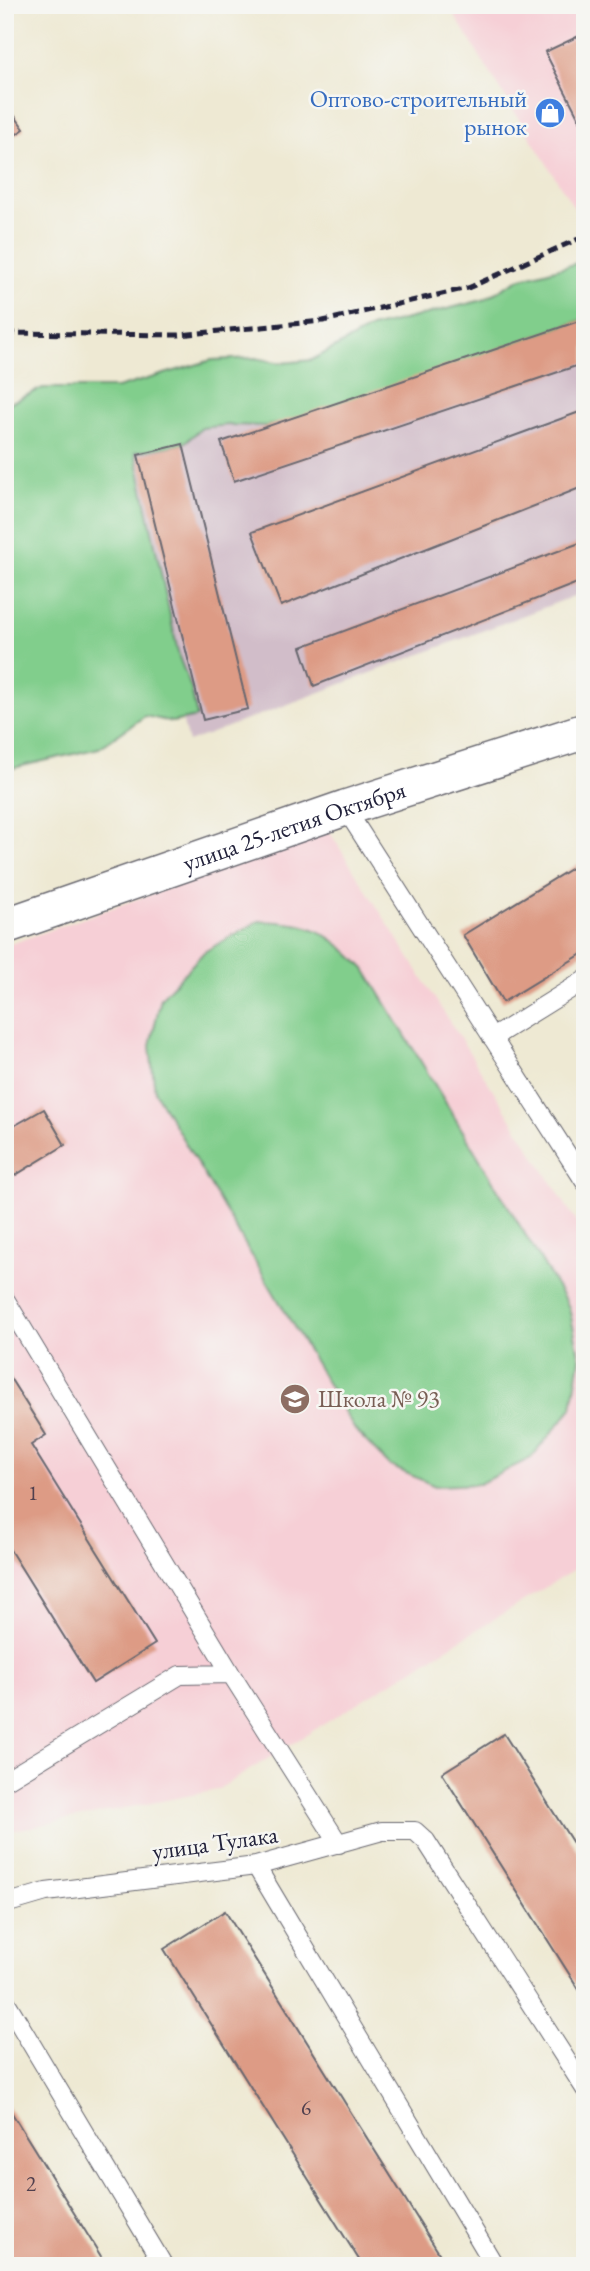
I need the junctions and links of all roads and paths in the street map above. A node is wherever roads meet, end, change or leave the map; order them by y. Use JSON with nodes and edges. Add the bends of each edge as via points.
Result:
{"nodes":[{"id":1,"x":585,"y":731,"type":"edge"},
{"id":2,"x":345,"y":808,"type":"junction"},
{"id":3,"x":5,"y":926,"type":"edge"},
{"id":4,"x":585,"y":980,"type":"edge"},
{"id":5,"x":492,"y":1038,"type":"junction"},
{"id":6,"x":585,"y":1182,"type":"edge"},
{"id":7,"x":5,"y":1299,"type":"edge"},
{"id":8,"x":232,"y":1674,"type":"junction"},
{"id":9,"x":5,"y":1781,"type":"edge"},
{"id":10,"x":339,"y":1844,"type":"junction"},
{"id":11,"x":256,"y":1866,"type":"junction"},
{"id":12,"x":5,"y":1904,"type":"edge"},
{"id":13,"x":5,"y":2000,"type":"edge"},
{"id":14,"x":585,"y":2089,"type":"edge"},
{"id":15,"x":163,"y":2266,"type":"edge"},
{"id":16,"x":495,"y":2266,"type":"edge"}],
"edges":[{"from":1,"to":2,"type":"street","name":"улица 25-летия Октября"},
{"from":2,"to":3,"type":"street","name":"улица 25-летия Октября"},
{"from":2,"to":5,"type":"lane"},
{"from":4,"to":5,"type":"lane"},
{"from":5,"to":6,"type":"lane"},
{"from":7,"to":8,"type":"lane"},
{"from":8,"to":9,"type":"lane","via":[[180,1675]]},
{"from":8,"to":10,"type":"lane"},
{"from":10,"to":11,"type":"lane","name":"улица Тулака"},
{"from":10,"to":14,"type":"lane","name":"улица Тулака","via":[[407,1829],[426,1841]]},
{"from":11,"to":12,"type":"lane","name":"улица Тулака","via":[[59,1890]]},
{"from":11,"to":16,"type":"lane"},
{"from":13,"to":15,"type":"lane"}]}
